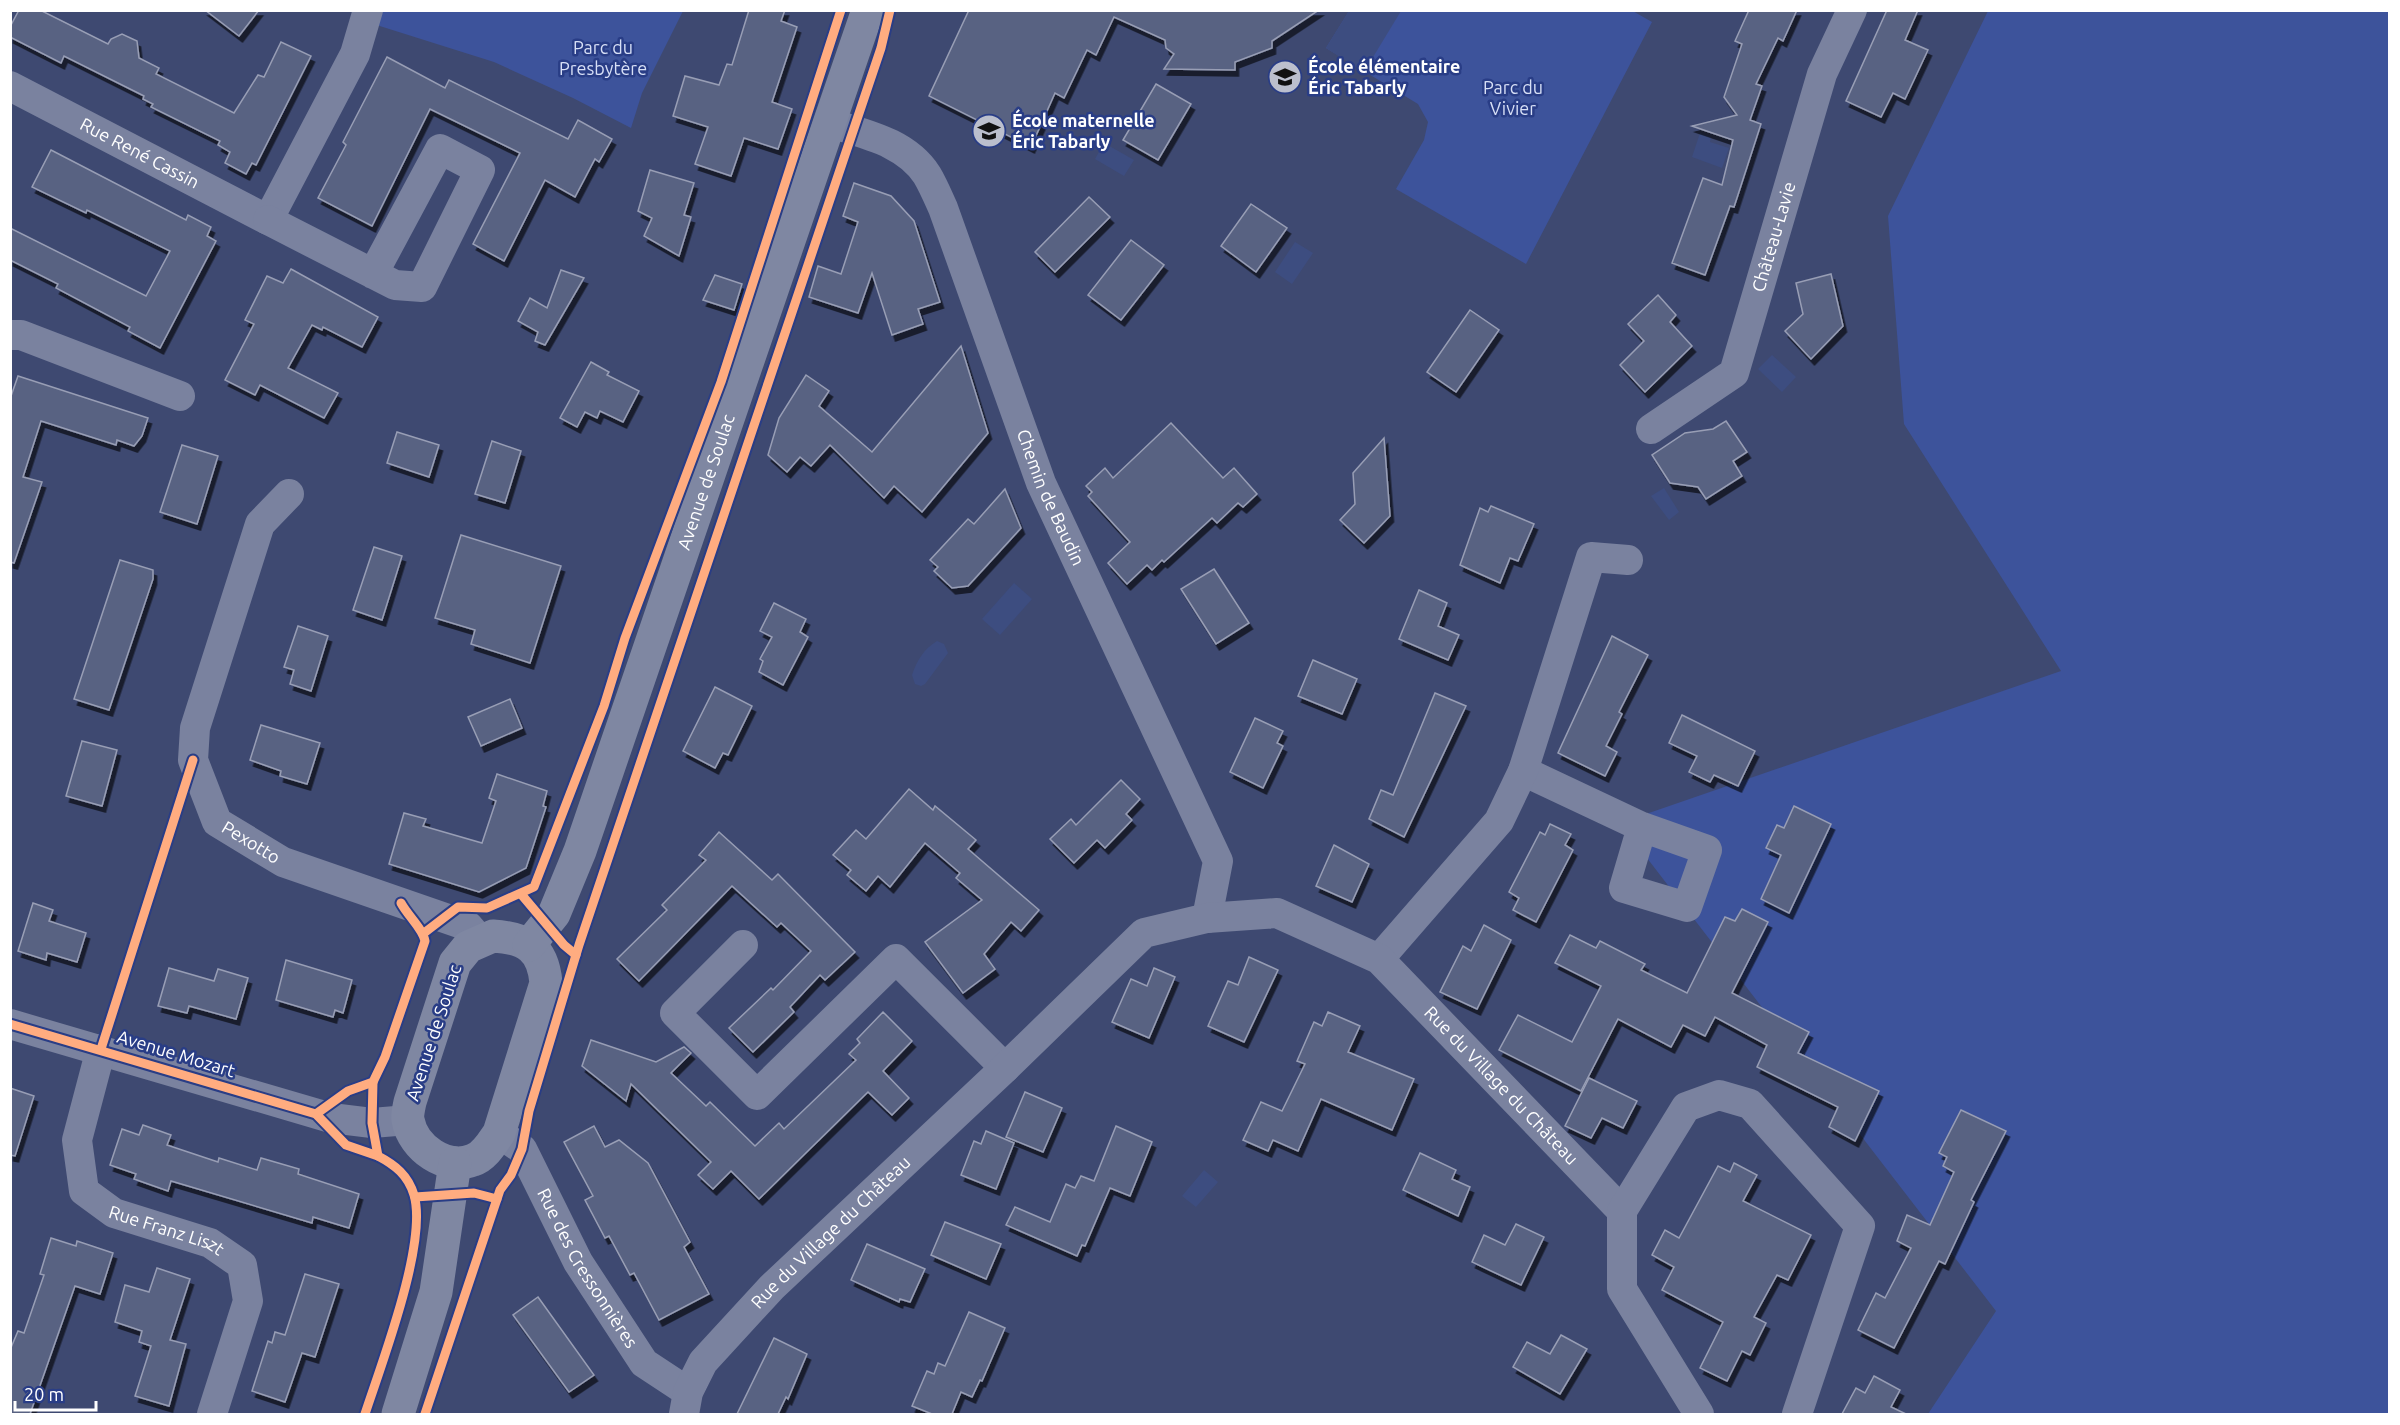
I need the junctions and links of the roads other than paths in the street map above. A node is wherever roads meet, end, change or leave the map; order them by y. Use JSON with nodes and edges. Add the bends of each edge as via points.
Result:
{"nodes":[{"id":1,"x":368,"y":10,"type":"edge"},
{"id":2,"x":867,"y":10,"type":"edge"},
{"id":3,"x":1852,"y":10,"type":"edge"},
{"id":4,"x":10,"y":86,"type":"edge"},
{"id":5,"x":830,"y":123,"type":"junction"},
{"id":6,"x":268,"y":220,"type":"junction"},
{"id":7,"x":373,"y":274,"type":"dead end"},
{"id":8,"x":10,"y":335,"type":"edge"},
{"id":9,"x":180,"y":396,"type":"dead end"},
{"id":10,"x":1651,"y":429,"type":"dead end"},
{"id":11,"x":289,"y":494,"type":"dead end"},
{"id":12,"x":1628,"y":560,"type":"dead end"},
{"id":13,"x":1523,"y":771,"type":"junction"},
{"id":14,"x":1642,"y":828,"type":"dead end"},
{"id":15,"x":1206,"y":918,"type":"junction"},
{"id":16,"x":480,"y":940,"type":"junction"},
{"id":17,"x":530,"y":945,"type":"junction"},
{"id":18,"x":743,"y":945,"type":"dead end"},
{"id":19,"x":1379,"y":959,"type":"junction"},
{"id":20,"x":10,"y":1024,"type":"edge"},
{"id":21,"x":101,"y":1049,"type":"junction"},
{"id":22,"x":1005,"y":1068,"type":"junction"},
{"id":23,"x":408,"y":1120,"type":"junction"},
{"id":24,"x":499,"y":1133,"type":"junction"},
{"id":25,"x":454,"y":1163,"type":"junction"},
{"id":26,"x":1622,"y":1211,"type":"junction"},
{"id":27,"x":686,"y":1403,"type":"edge"},
{"id":28,"x":212,"y":1414,"type":"edge"},
{"id":29,"x":398,"y":1414,"type":"edge"},
{"id":30,"x":1699,"y":1414,"type":"edge"},
{"id":31,"x":1797,"y":1414,"type":"edge"}],
"edges":[{"from":1,"to":6,"type":"street","via":[[355,54]]},
{"from":2,"to":5,"type":"main road","name":"Avenue de Soulac"},
{"from":3,"to":10,"type":"street","name":"Château-Lavie","via":[[1822,74],[1734,373]]},
{"from":4,"to":6,"type":"street","name":"Rue René Cassin"},
{"from":5,"to":15,"type":"street","name":"Chemin de Baudin","via":[[867,133],[905,153],[926,173],[943,208],[1041,483],[1218,861]]},
{"from":5,"to":17,"type":"main road","name":"Avenue de Soulac","via":[[580,851],[554,914]]},
{"from":6,"to":7,"type":"street","name":"Rue René Cassin"},
{"from":8,"to":9,"type":"street","via":[[21,335]]},
{"from":11,"to":16,"type":"street","name":"Pexotto","via":[[260,524],[195,728],[193,760],[217,822],[283,862],[468,926]]},
{"from":12,"to":13,"type":"street","via":[[1591,557]]},
{"from":13,"to":14,"type":"street"},
{"from":13,"to":19,"type":"street","via":[[1499,821]]},
{"from":15,"to":19,"type":"street","name":"Rue du Village du Château","via":[[1277,913]]},
{"from":15,"to":22,"type":"street","name":"Rue du Village du Château","via":[[1144,933]]},
{"from":16,"to":17,"type":"main road","via":[[509,937]]},
{"from":16,"to":23,"type":"main road","name":"Avenue de Soulac","via":[[455,963],[410,1101]]},
{"from":17,"to":24,"type":"main road","via":[[541,958],[546,983]]},
{"from":18,"to":22,"type":"street","via":[[675,1013],[757,1095],[896,959]]},
{"from":19,"to":26,"type":"street","name":"Rue du Village du Château"},
{"from":20,"to":21,"type":"street","name":"Avenue Mozart"},
{"from":21,"to":23,"type":"street","name":"Avenue Mozart","via":[[331,1118],[372,1123]]},
{"from":21,"to":28,"type":"street","name":"Rue Franz Liszt","via":[[77,1140],[84,1191],[114,1213],[210,1243],[242,1265],[248,1301]]},
{"from":22,"to":27,"type":"street","name":"Rue du Village du Château","via":[[771,1287],[703,1362]]},
{"from":23,"to":25,"type":"main road","name":"Avenue de Soulac","via":[[430,1155]]},
{"from":24,"to":25,"type":"main road","via":[[474,1160]]},
{"from":24,"to":27,"type":"street","name":"Rue des Cressonnières","via":[[522,1149],[578,1262],[644,1363]]},
{"from":25,"to":29,"type":"main road","via":[[436,1292]]},
{"from":26,"to":30,"type":"street","via":[[1622,1289]]},
{"from":26,"to":31,"type":"street","via":[[1686,1107],[1719,1095],[1750,1104],[1860,1226]]}]}
